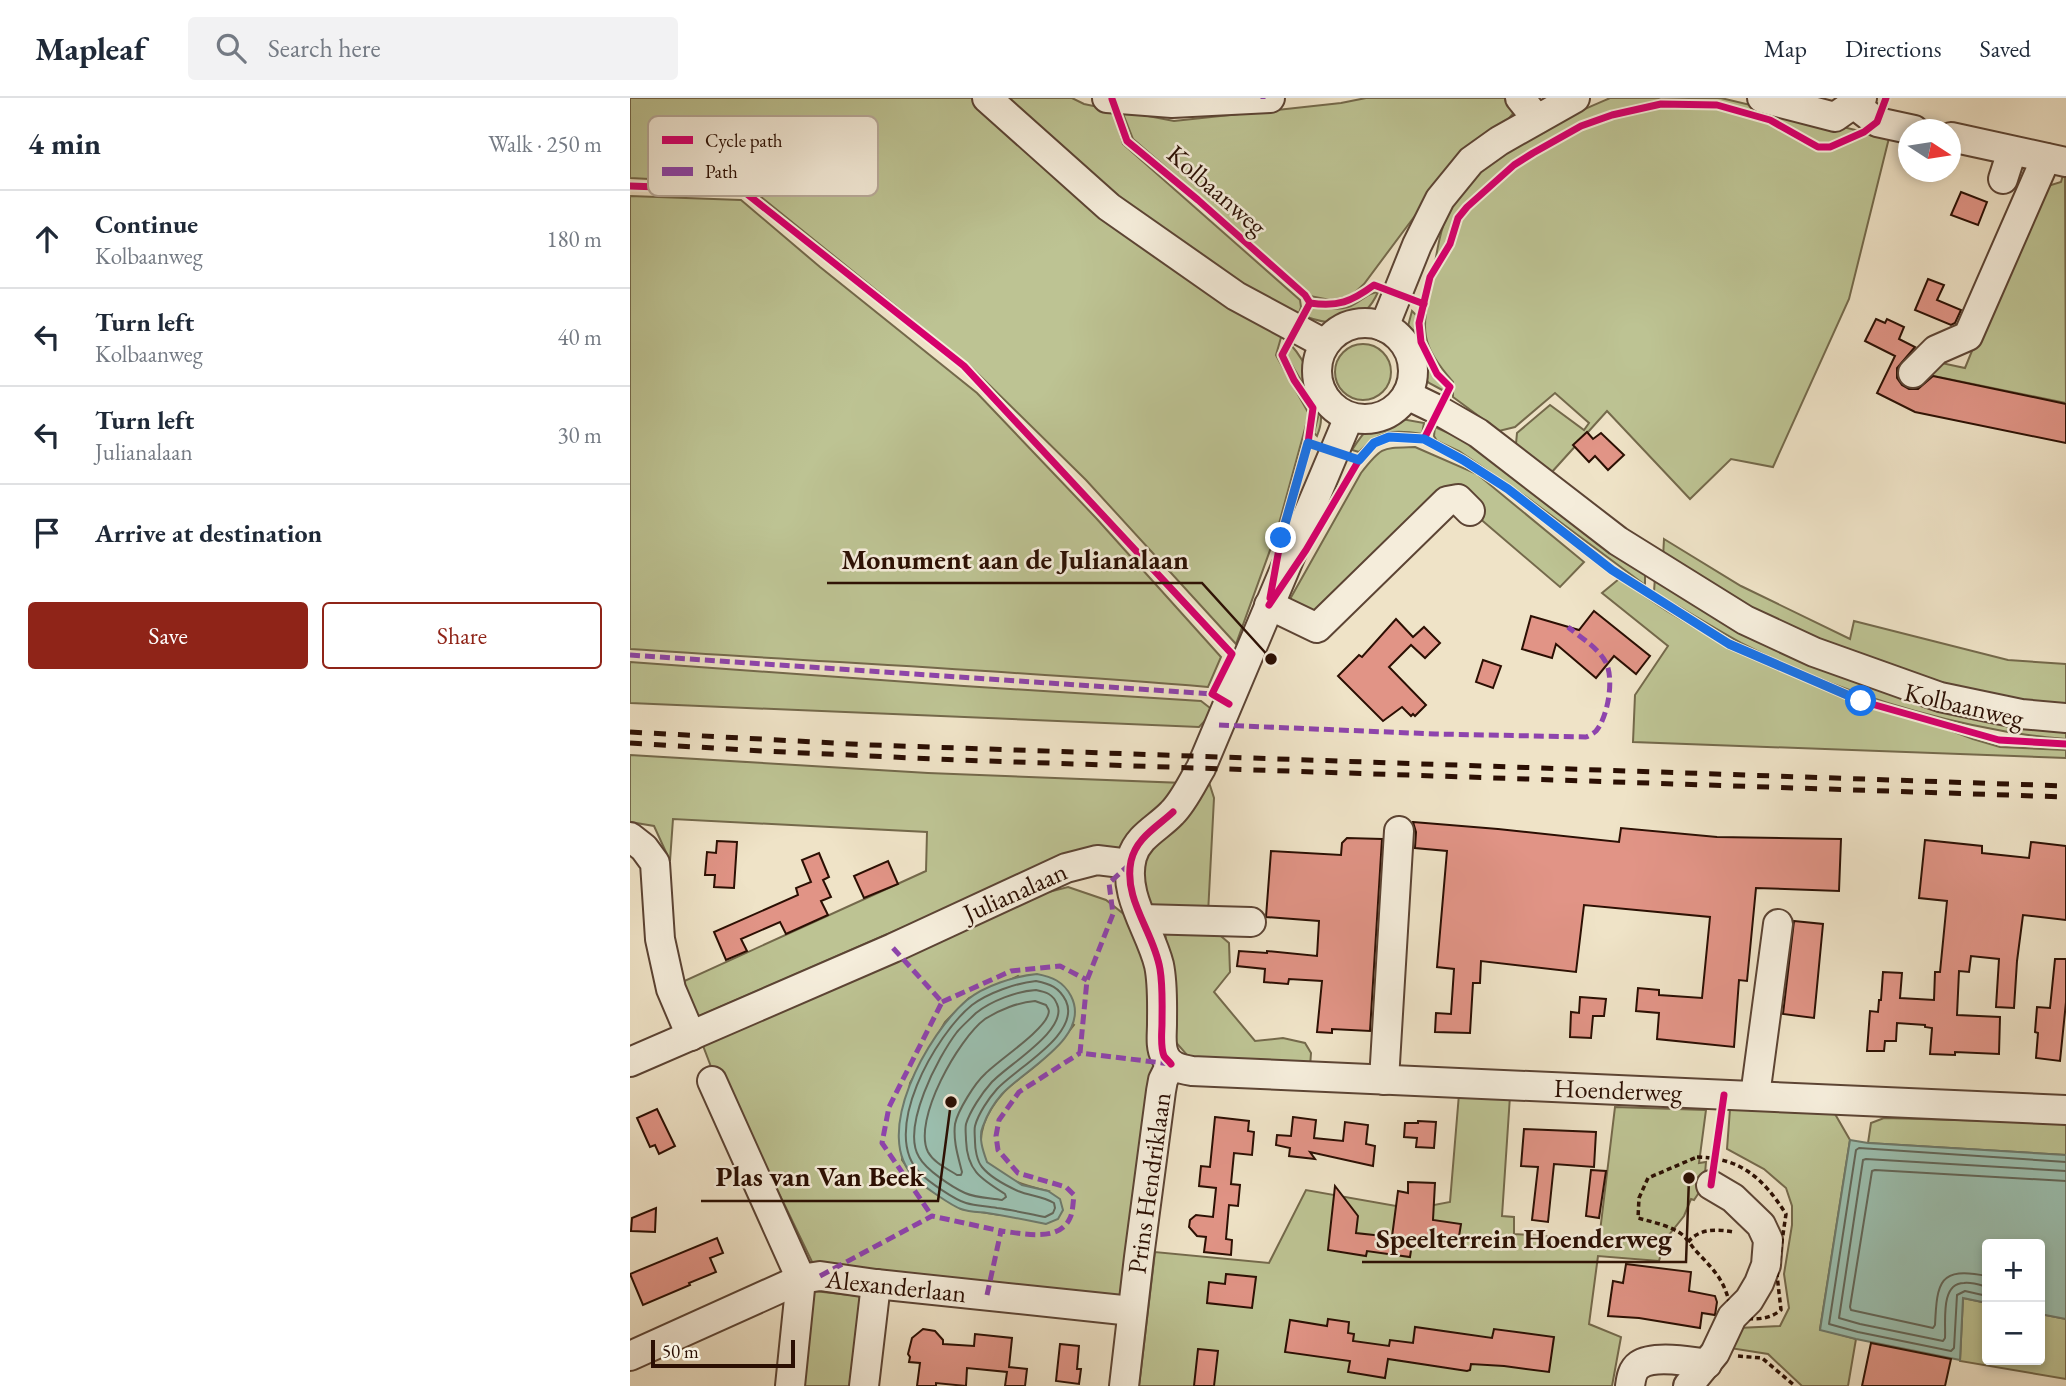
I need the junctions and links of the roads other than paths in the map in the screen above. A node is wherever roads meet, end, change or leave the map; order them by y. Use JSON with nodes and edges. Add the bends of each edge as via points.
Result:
{"nodes":[{"id":1,"x":987,"y":98,"type":"edge"},
{"id":2,"x":1107,"y":98,"type":"edge"},
{"id":3,"x":1265,"y":98,"type":"edge"},
{"id":4,"x":1575,"y":98,"type":"edge"},
{"id":5,"x":1762,"y":98,"type":"edge"},
{"id":6,"x":1858,"y":101,"type":"edge"},
{"id":7,"x":1529,"y":109,"type":"edge"},
{"id":8,"x":1898,"y":127,"type":"edge"},
{"id":9,"x":1961,"y":139,"type":"edge"},
{"id":10,"x":2012,"y":151,"type":"junction"},
{"id":11,"x":2056,"y":160,"type":"edge"},
{"id":12,"x":2003,"y":179,"type":"dead end"},
{"id":13,"x":1384,"y":327,"type":"junction"},
{"id":14,"x":1325,"y":344,"type":"junction"},
{"id":15,"x":1913,"y":373,"type":"dead end"},
{"id":16,"x":1408,"y":395,"type":"junction"},
{"id":17,"x":1349,"y":417,"type":"junction"},
{"id":18,"x":1470,"y":511,"type":"dead end"},
{"id":19,"x":1269,"y":605,"type":"junction"},
{"id":20,"x":2066,"y":718,"type":"edge"},
{"id":21,"x":1399,"y":831,"type":"dead end"},
{"id":22,"x":630,"y":837,"type":"edge"},
{"id":23,"x":1130,"y":864,"type":"junction"},
{"id":24,"x":1142,"y":919,"type":"junction"},
{"id":25,"x":1251,"y":922,"type":"dead end"},
{"id":26,"x":1778,"y":924,"type":"dead end"},
{"id":27,"x":691,"y":1036,"type":"junction"},
{"id":28,"x":630,"y":1062,"type":"edge"},
{"id":29,"x":1171,"y":1064,"type":"junction"},
{"id":30,"x":1384,"y":1080,"type":"junction"},
{"id":31,"x":712,"y":1081,"type":"dead end"},
{"id":32,"x":1755,"y":1096,"type":"junction"},
{"id":33,"x":2066,"y":1110,"type":"edge"},
{"id":34,"x":1711,"y":1185,"type":"road end"},
{"id":35,"x":801,"y":1279,"type":"junction"},
{"id":36,"x":876,"y":1284,"type":"junction"},
{"id":37,"x":1132,"y":1311,"type":"junction"},
{"id":38,"x":630,"y":1356,"type":"edge"},
{"id":39,"x":1711,"y":1359,"type":"junction"},
{"id":40,"x":790,"y":1386,"type":"edge"},
{"id":41,"x":864,"y":1386,"type":"edge"},
{"id":42,"x":1124,"y":1386,"type":"edge"},
{"id":43,"x":1630,"y":1386,"type":"edge"},
{"id":44,"x":1688,"y":1386,"type":"edge"}],
"edges":[{"from":1,"to":14,"type":"street","via":[[1109,207],[1236,296]]},
{"from":2,"to":3,"type":"street","via":[[1172,103]]},
{"from":4,"to":7,"type":"street"},
{"from":5,"to":6,"type":"street","via":[[1835,117]]},
{"from":6,"to":8,"type":"street","via":[[1877,122]]},
{"from":7,"to":13,"type":"street","via":[[1499,141],[1471,161],[1440,199]]},
{"from":9,"to":10,"type":"street"},
{"from":10,"to":11,"type":"street"},
{"from":10,"to":12,"type":"street"},
{"from":11,"to":15,"type":"street","via":[[1968,336],[1936,350]]},
{"from":13,"to":14,"type":"street","via":[[1371,323],[1345,327]]},
{"from":13,"to":16,"type":"street","via":[[1408,349],[1413,380]]},
{"from":14,"to":17,"type":"street","via":[[1317,378],[1323,395]]},
{"from":16,"to":17,"type":"street","via":[[1382,417]]},
{"from":16,"to":20,"type":"street","name":"Kolbaanweg","via":[[1479,433],[1618,541],[1745,620],[1814,652],[1940,697]]},
{"from":17,"to":19,"type":"street"},
{"from":18,"to":19,"type":"street","via":[[1458,499],[1447,502],[1317,628]]},
{"from":19,"to":23,"type":"street","via":[[1200,768],[1173,812],[1138,844]]},
{"from":21,"to":30,"type":"street"},
{"from":22,"to":27,"type":"street","via":[[655,863],[660,939],[671,989]]},
{"from":23,"to":24,"type":"street","name":"Prins Hendriklaan","via":[[1130,887]]},
{"from":23,"to":27,"type":"street","name":"Julianalaan","via":[[1097,860],[1066,868]]},
{"from":24,"to":25,"type":"street"},
{"from":24,"to":29,"type":"street","name":"Prins Hendriklaan","via":[[1160,968],[1162,1047]]},
{"from":26,"to":32,"type":"street"},
{"from":27,"to":28,"type":"street","name":"Julianalaan"},
{"from":29,"to":30,"type":"street","name":"Hoenderweg","via":[[1192,1071]]},
{"from":29,"to":37,"type":"street","name":"Prins Hendriklaan","via":[[1161,1091]]},
{"from":30,"to":32,"type":"street","name":"Hoenderweg"},
{"from":31,"to":35,"type":"street","name":"Alexanderlaan"},
{"from":32,"to":33,"type":"street","name":"Hoenderweg"},
{"from":34,"to":39,"type":"street","via":[[1733,1198],[1761,1226],[1768,1240],[1759,1283],[1732,1317]]},
{"from":35,"to":36,"type":"street","name":"Alexanderlaan","via":[[820,1276]]},
{"from":35,"to":38,"type":"street"},
{"from":35,"to":40,"type":"street"},
{"from":36,"to":37,"type":"street","name":"Alexanderlaan"},
{"from":36,"to":41,"type":"street"},
{"from":37,"to":42,"type":"street","name":"Prins Hendriklaan"},
{"from":39,"to":43,"type":"street","via":[[1640,1364],[1632,1373]]},
{"from":39,"to":44,"type":"street"}]}
